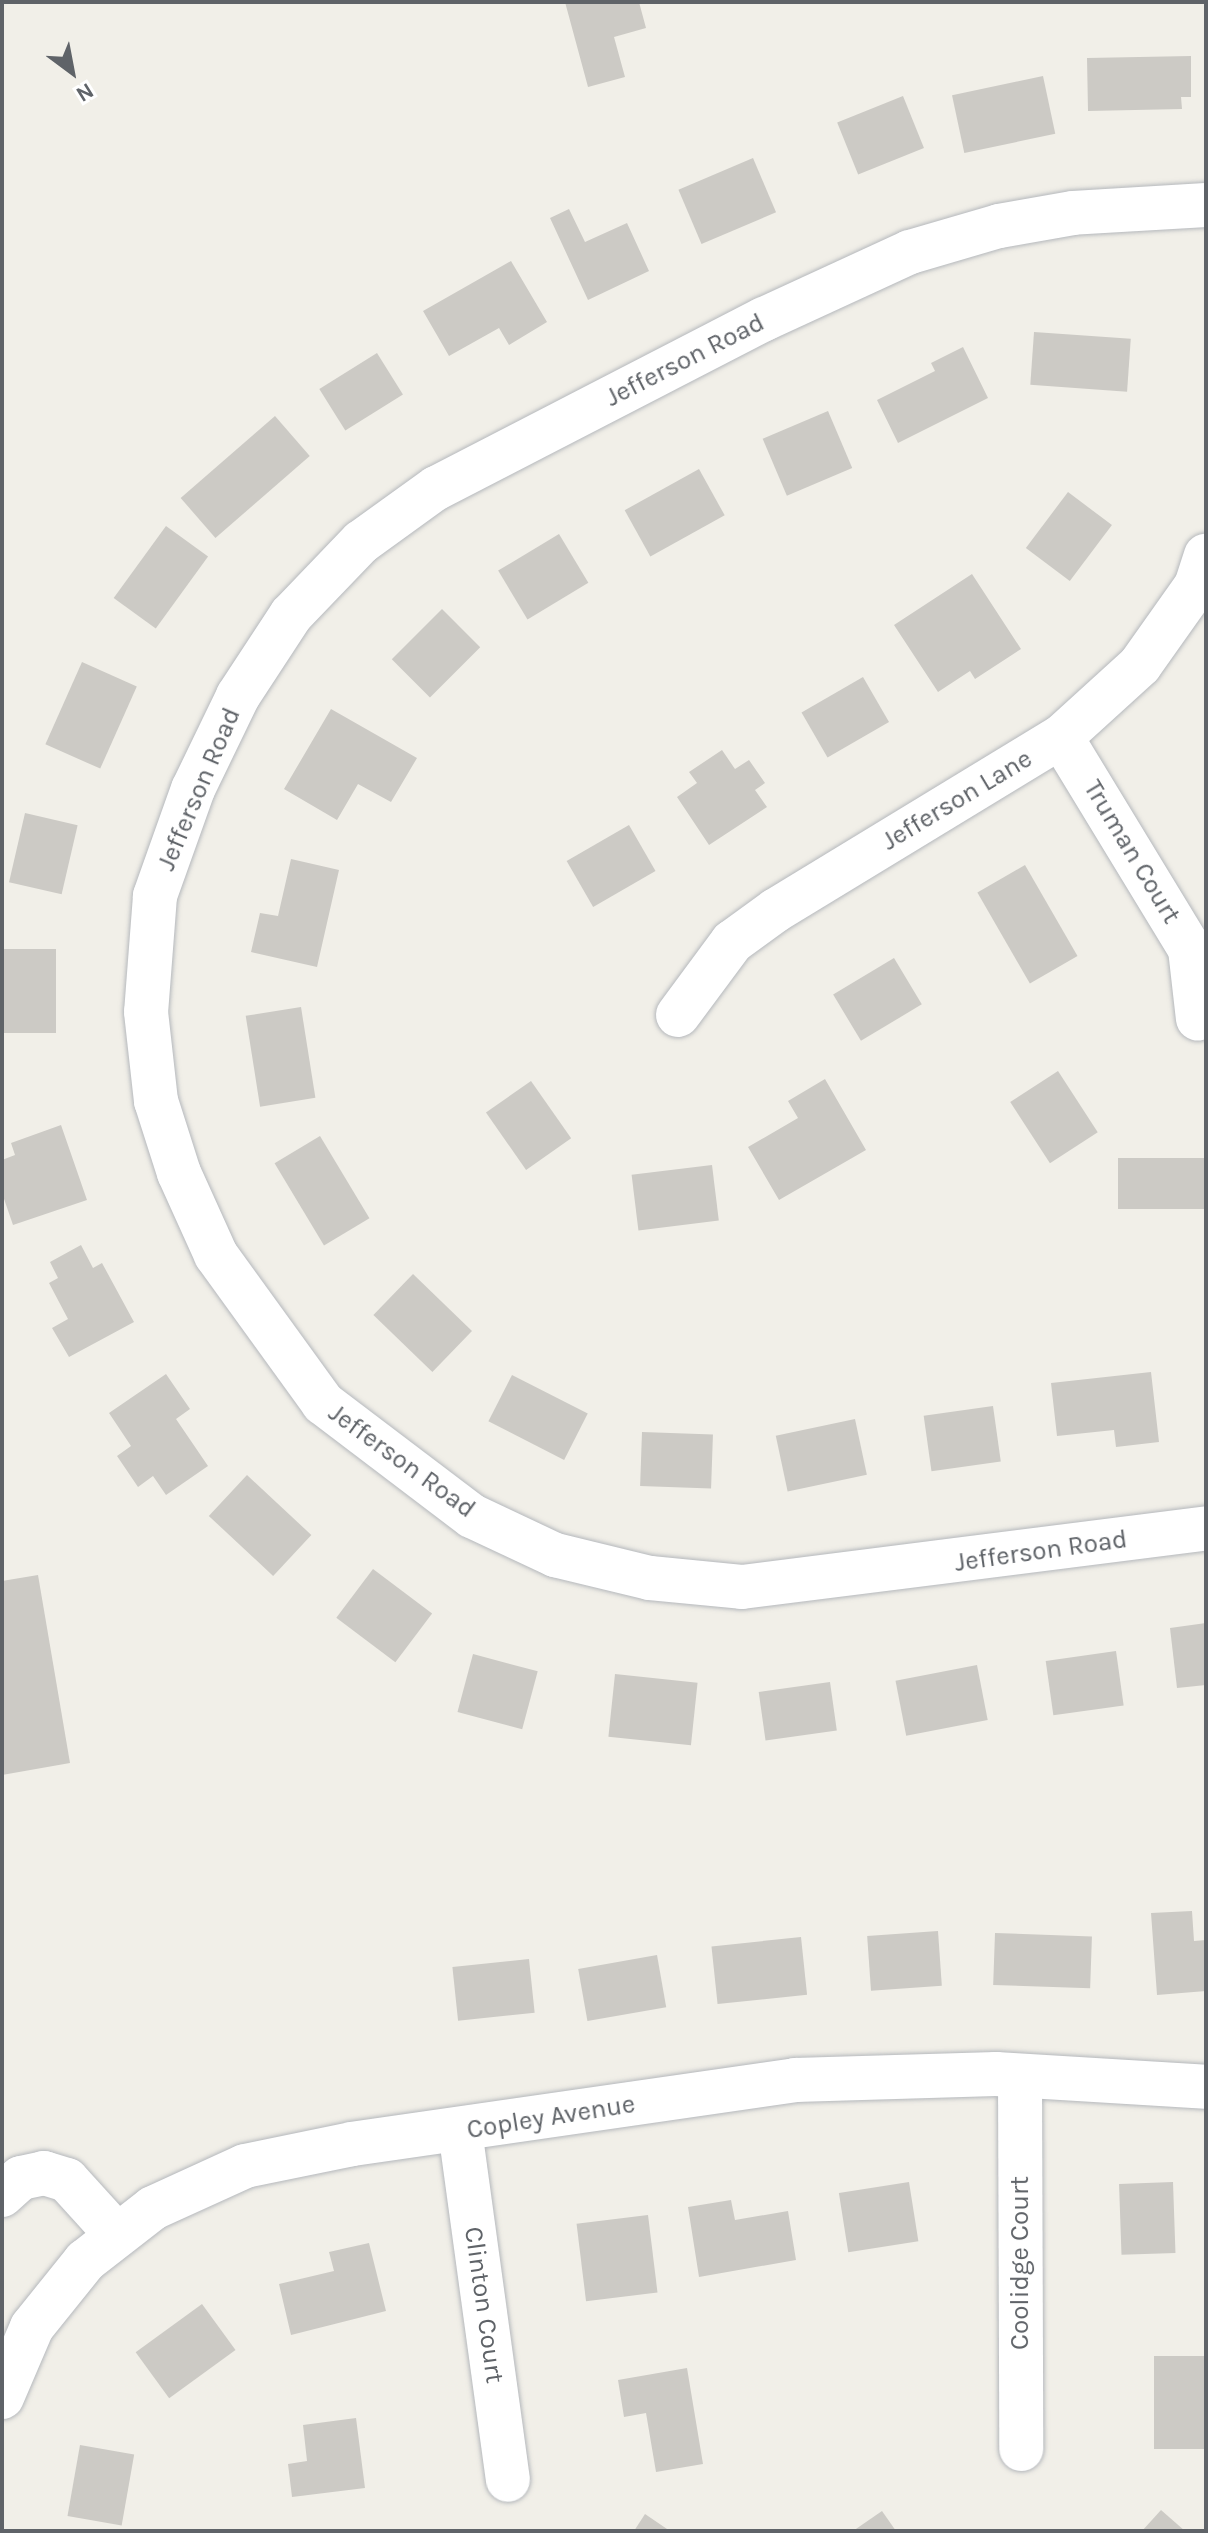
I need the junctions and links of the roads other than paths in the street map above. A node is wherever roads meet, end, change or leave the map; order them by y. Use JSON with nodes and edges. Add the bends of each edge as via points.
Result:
{"nodes":[{"id":1,"x":1206,"y":205,"type":"edge"},
{"id":2,"x":1206,"y":556,"type":"edge"},
{"id":3,"x":1061,"y":737,"type":"junction"},
{"id":4,"x":678,"y":1015,"type":"dead end"},
{"id":5,"x":1198,"y":1019,"type":"dead end"},
{"id":6,"x":1206,"y":1528,"type":"edge"},
{"id":7,"x":1020,"y":2077,"type":"junction"},
{"id":8,"x":1206,"y":2087,"type":"edge"},
{"id":9,"x":460,"y":2130,"type":"junction"},
{"id":10,"x":8,"y":2177,"type":"edge"},
{"id":11,"x":115,"y":2233,"type":"junction"},
{"id":12,"x":2,"y":2397,"type":"edge"},
{"id":13,"x":1021,"y":2449,"type":"dead end"},
{"id":14,"x":508,"y":2480,"type":"dead end"}],
"edges":[{"from":1,"to":6,"type":"street","name":"Jefferson Road","via":[[1073,213],[999,226],[910,252],[764,319],[436,488],[361,542],[291,615],[238,696],[193,789],[155,896],[146,1012],[156,1101],[179,1173],[216,1255],[323,1403],[472,1516],[555,1555],[650,1578],[742,1587]]},
{"from":2,"to":3,"type":"street","name":"Jefferson Lane","via":[[1196,586],[1140,665]]},
{"from":3,"to":4,"type":"street","name":"Jefferson Lane","via":[[765,918],[732,942]]},
{"from":3,"to":5,"type":"street","name":"Truman Court","via":[[1190,949]]},
{"from":7,"to":8,"type":"street","name":"Copley Avenue"},
{"from":7,"to":9,"type":"street","name":"Copley Avenue","via":[[795,2080]]},
{"from":7,"to":13,"type":"street","name":"Coolidge Court"},
{"from":9,"to":11,"type":"street","name":"Copley Avenue","via":[[245,2166],[191,2188]]},
{"from":9,"to":14,"type":"street","name":"Clinton Court"},
{"from":10,"to":11,"type":"street","via":[[44,2173],[67,2180]]},
{"from":11,"to":12,"type":"street","name":"Copley Avenue","via":[[55,2293],[32,2327]]}]}
